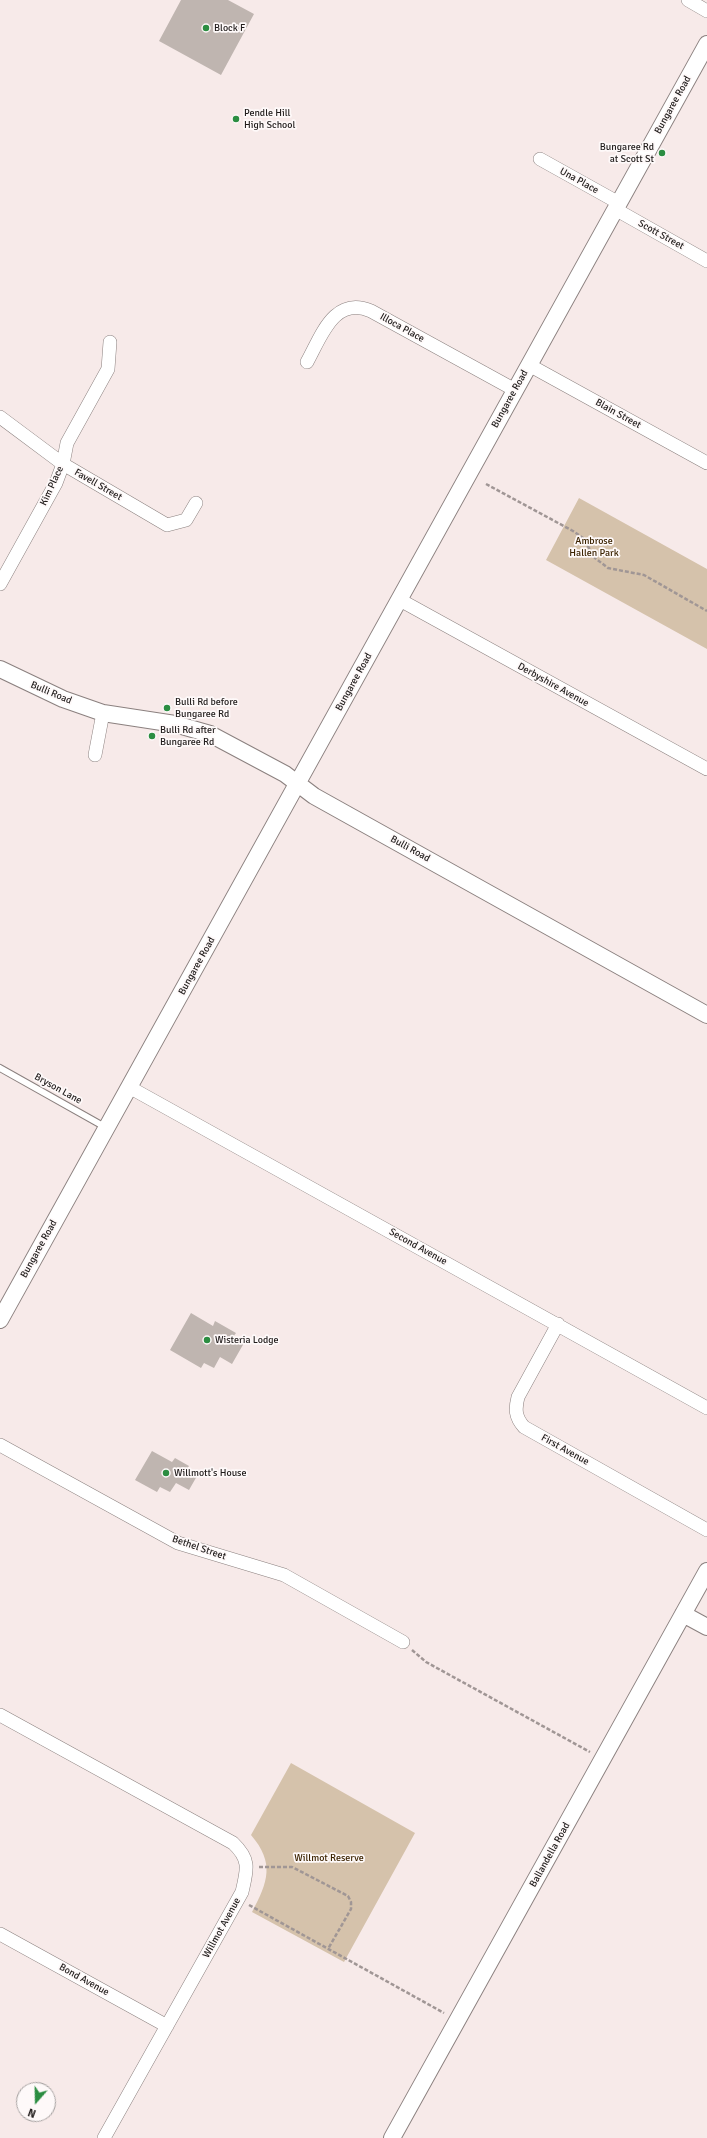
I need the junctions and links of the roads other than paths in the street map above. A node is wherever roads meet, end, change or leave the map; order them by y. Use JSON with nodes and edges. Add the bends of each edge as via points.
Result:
{"nodes":[{"id":1,"x":688,"y":0,"type":"edge"},
{"id":2,"x":707,"y":11,"type":"edge"},
{"id":3,"x":707,"y":44,"type":"edge"},
{"id":4,"x":540,"y":159,"type":"dead end"},
{"id":5,"x":617,"y":206,"type":"junction"},
{"id":6,"x":707,"y":261,"type":"edge"},
{"id":7,"x":110,"y":342,"type":"dead end"},
{"id":8,"x":307,"y":362,"type":"dead end"},
{"id":9,"x":529,"y":365,"type":"junction"},
{"id":10,"x":515,"y":390,"type":"junction"},
{"id":11,"x":0,"y":417,"type":"edge"},
{"id":12,"x":707,"y":463,"type":"edge"},
{"id":13,"x":63,"y":464,"type":"junction"},
{"id":14,"x":196,"y":503,"type":"dead end"},
{"id":15,"x":0,"y":584,"type":"edge"},
{"id":16,"x":400,"y":600,"type":"junction"},
{"id":17,"x":0,"y":669,"type":"edge"},
{"id":18,"x":103,"y":713,"type":"junction"},
{"id":19,"x":95,"y":755,"type":"dead end"},
{"id":20,"x":707,"y":769,"type":"edge"},
{"id":21,"x":297,"y":784,"type":"junction"},
{"id":22,"x":707,"y":1014,"type":"edge"},
{"id":23,"x":0,"y":1068,"type":"edge"},
{"id":24,"x":129,"y":1087,"type":"junction"},
{"id":25,"x":106,"y":1127,"type":"junction"},
{"id":26,"x":0,"y":1320,"type":"edge"},
{"id":27,"x":558,"y":1324,"type":"junction"},
{"id":28,"x":707,"y":1408,"type":"edge"},
{"id":29,"x":0,"y":1445,"type":"edge"},
{"id":30,"x":707,"y":1530,"type":"edge"},
{"id":31,"x":707,"y":1571,"type":"edge"},
{"id":32,"x":683,"y":1614,"type":"junction"},
{"id":33,"x":707,"y":1627,"type":"edge"},
{"id":34,"x":403,"y":1642,"type":"road end"},
{"id":35,"x":0,"y":1715,"type":"edge"},
{"id":36,"x":0,"y":1934,"type":"edge"},
{"id":37,"x":167,"y":2026,"type":"junction"},
{"id":38,"x":104,"y":2138,"type":"edge"},
{"id":39,"x":392,"y":2138,"type":"edge"}],
"edges":[{"from":1,"to":2,"type":"street"},
{"from":3,"to":5,"type":"street","name":"Bungaree Road"},
{"from":4,"to":5,"type":"street","name":"Una Place"},
{"from":5,"to":6,"type":"street","name":"Scott Street"},
{"from":5,"to":9,"type":"street","name":"Bungaree Road"},
{"from":7,"to":13,"type":"street","name":"Kim Place","via":[[108,369],[67,443]]},
{"from":8,"to":10,"type":"street","name":"Illoca Place","via":[[334,316],[349,308],[361,307]]},
{"from":9,"to":10,"type":"street","name":"Bungaree Road"},
{"from":9,"to":12,"type":"street","name":"Blain Street"},
{"from":10,"to":16,"type":"street","name":"Bungaree Road"},
{"from":11,"to":13,"type":"street","name":"Favell Street"},
{"from":13,"to":14,"type":"street","name":"Favell Street","via":[[167,525],[186,520]]},
{"from":13,"to":15,"type":"street","name":"Kim Place","via":[[56,483]]},
{"from":16,"to":20,"type":"street","name":"Derbyshire Avenue"},
{"from":16,"to":21,"type":"street","name":"Bungaree Road"},
{"from":17,"to":18,"type":"street","name":"Bulli Road","via":[[63,699]]},
{"from":18,"to":19,"type":"street"},
{"from":18,"to":21,"type":"street","name":"Bulli Road","via":[[175,724],[210,734],[286,774]]},
{"from":21,"to":22,"type":"street","name":"Bulli Road","via":[[320,800]]},
{"from":21,"to":24,"type":"street","name":"Bungaree Road"},
{"from":23,"to":25,"type":"lane","name":"Bryson Lane"},
{"from":24,"to":25,"type":"street","name":"Bungaree Road"},
{"from":24,"to":27,"type":"street","name":"Second Avenue"},
{"from":25,"to":26,"type":"street","name":"Bungaree Road"},
{"from":27,"to":28,"type":"street","name":"Second Avenue"},
{"from":27,"to":30,"type":"street","name":"First Avenue","via":[[518,1397],[515,1407],[517,1419],[524,1427]]},
{"from":29,"to":34,"type":"street","name":"Bethel Street","via":[[178,1543],[284,1575]]},
{"from":31,"to":32,"type":"street","name":"Ballandella Road"},
{"from":32,"to":33,"type":"street"},
{"from":32,"to":39,"type":"street","name":"Ballandella Road"},
{"from":35,"to":37,"type":"street","name":"Willmot Avenue","via":[[232,1844],[247,1861],[242,1892]]},
{"from":36,"to":37,"type":"street","name":"Bond Avenue"},
{"from":37,"to":38,"type":"street","name":"Willmot Avenue"}]}
